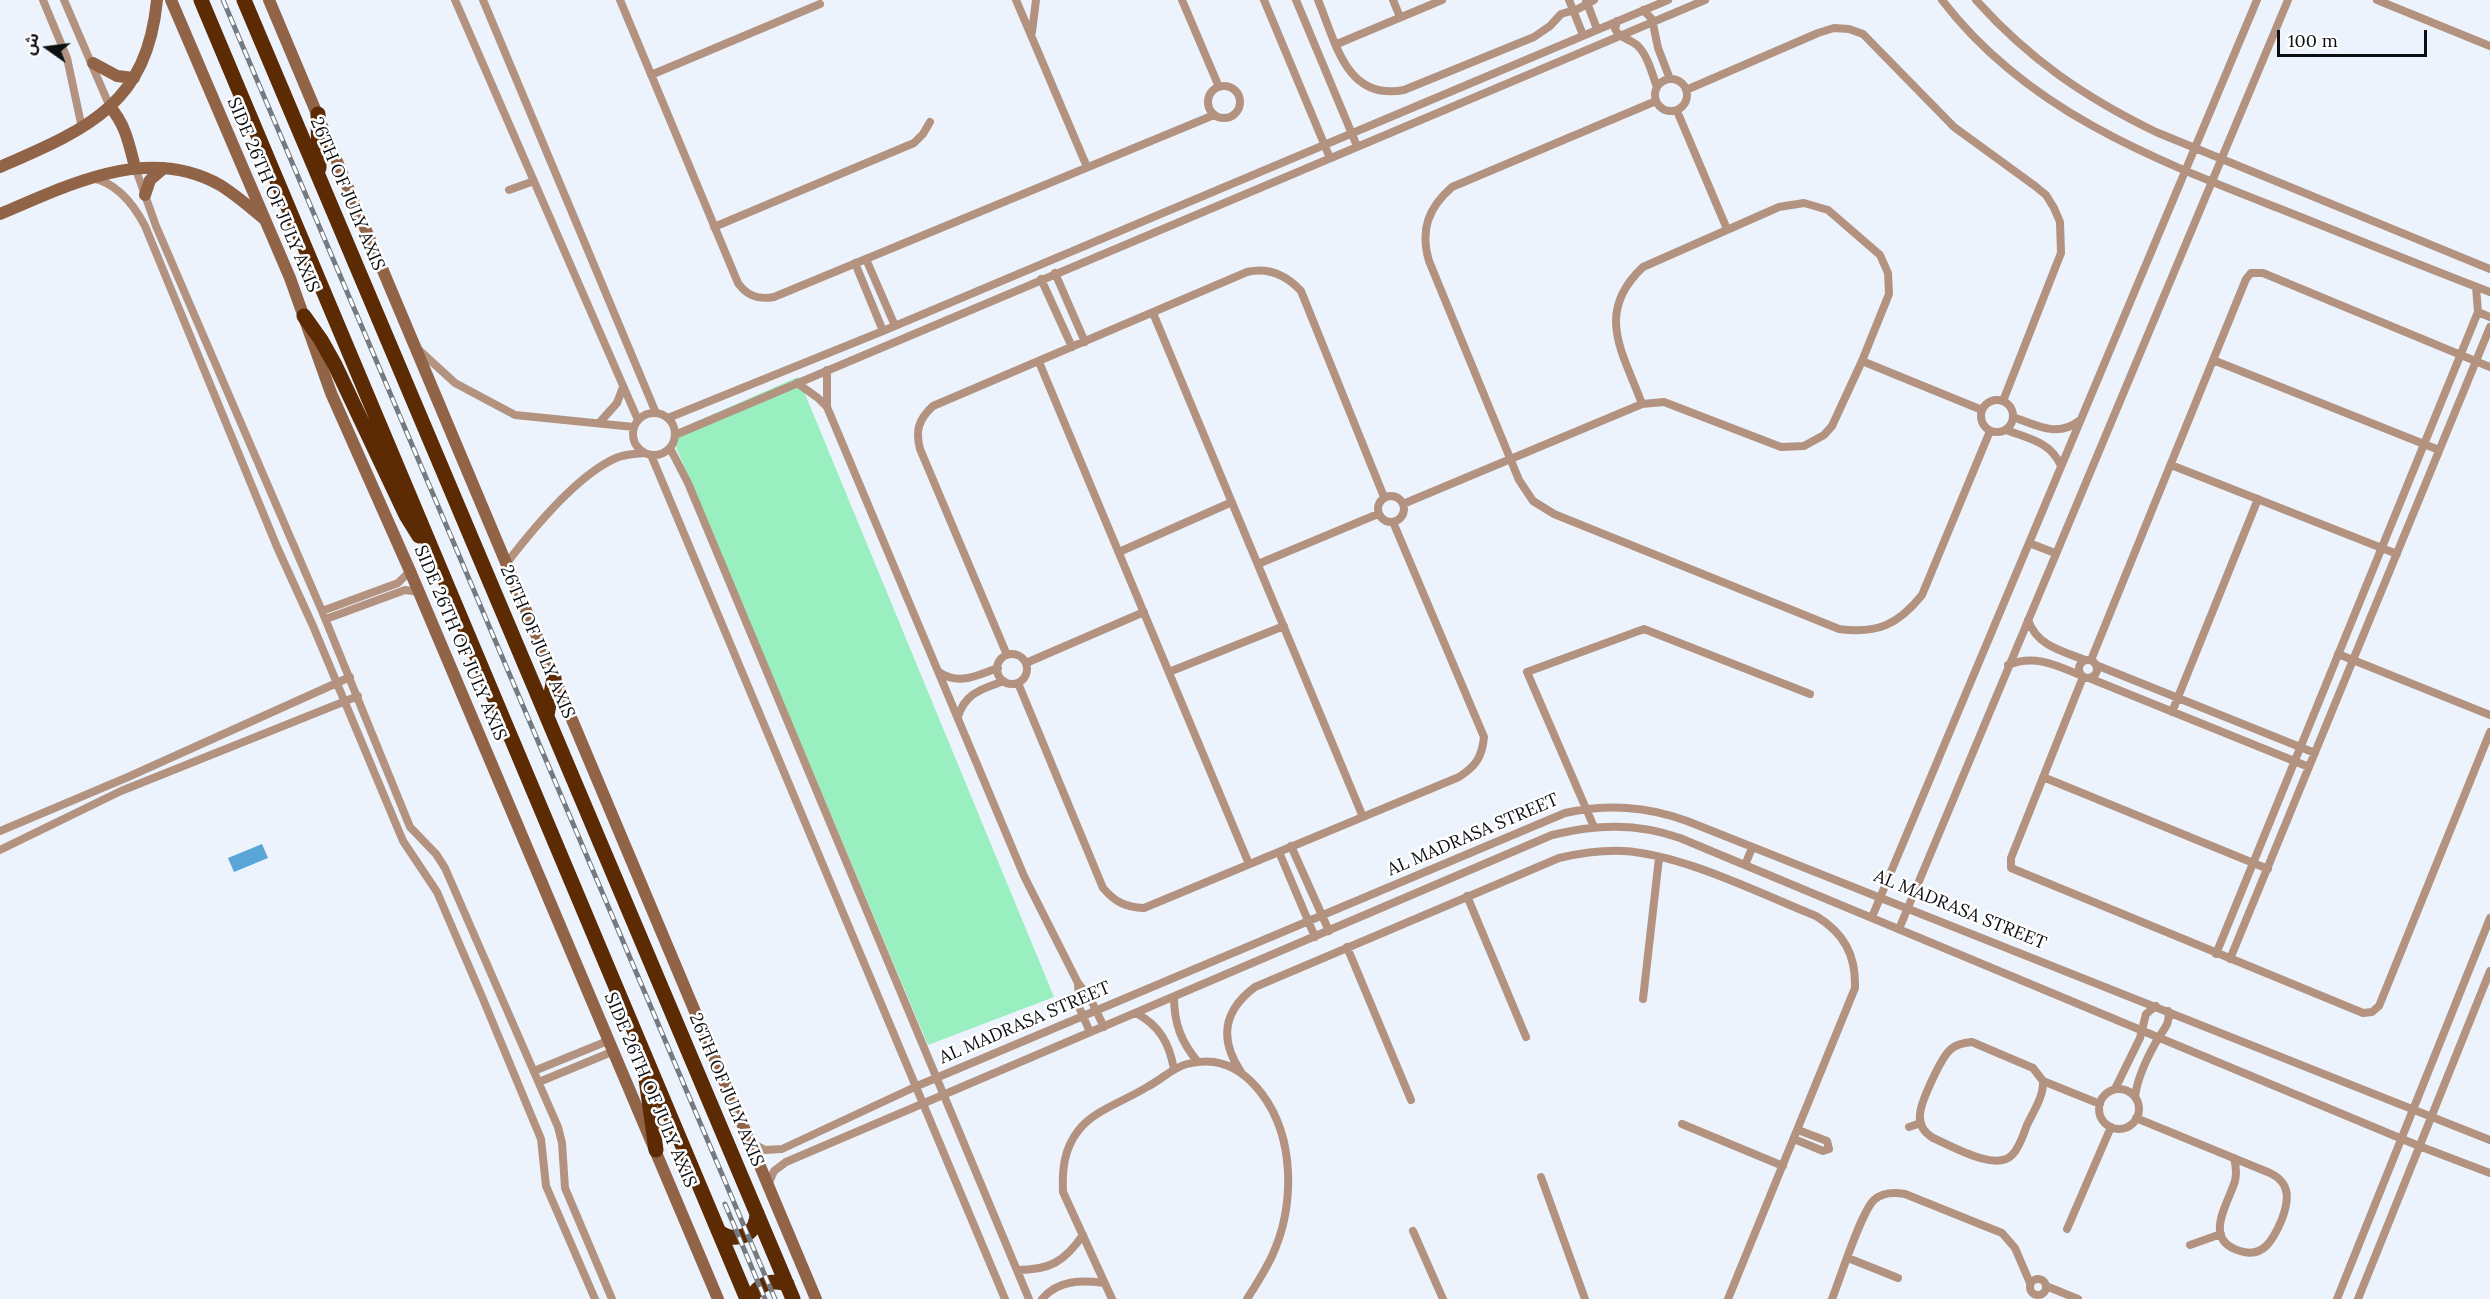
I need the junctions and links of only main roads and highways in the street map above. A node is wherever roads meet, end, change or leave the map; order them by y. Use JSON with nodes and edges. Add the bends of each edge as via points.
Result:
{"nodes":[{"id":1,"x":157,"y":0,"type":"edge"},
{"id":2,"x":171,"y":0,"type":"edge"},
{"id":3,"x":201,"y":0,"type":"edge"},
{"id":4,"x":244,"y":0,"type":"edge"},
{"id":5,"x":269,"y":0,"type":"edge"},
{"id":6,"x":93,"y":63,"type":"road end"},
{"id":7,"x":134,"y":78,"type":"junction"},
{"id":8,"x":110,"y":107,"type":"junction"},
{"id":9,"x":318,"y":114,"type":"junction"},
{"id":10,"x":0,"y":167,"type":"edge"},
{"id":11,"x":135,"y":167,"type":"junction"},
{"id":12,"x":164,"y":168,"type":"junction"},
{"id":13,"x":319,"y":177,"type":"junction"},
{"id":14,"x":146,"y":195,"type":"road end"},
{"id":15,"x":0,"y":214,"type":"edge"},
{"id":16,"x":266,"y":220,"type":"junction"},
{"id":17,"x":304,"y":316,"type":"junction"},
{"id":18,"x":433,"y":551,"type":"junction"},
{"id":19,"x":554,"y":678,"type":"junction"},
{"id":20,"x":547,"y":715,"type":"junction"},
{"id":21,"x":643,"y":1051,"type":"junction"},
{"id":22,"x":656,"y":1150,"type":"junction"},
{"id":23,"x":757,"y":1213,"type":"junction"},
{"id":24,"x":719,"y":1232,"type":"junction"},
{"id":25,"x":787,"y":1284,"type":"junction"},
{"id":26,"x":718,"y":1299,"type":"edge"},
{"id":27,"x":749,"y":1299,"type":"edge"},
{"id":28,"x":793,"y":1299,"type":"edge"},
{"id":29,"x":816,"y":1299,"type":"edge"}],
"edges":[{"from":1,"to":7,"type":"main road","via":[[146,55]]},
{"from":2,"to":16,"type":"main road","name":"SIDE 26TH OF JULY AXIS"},
{"from":3,"to":18,"type":"highway"},
{"from":4,"to":13,"type":"highway","name":"26TH OF JULY AXIS"},
{"from":5,"to":9,"type":"main road"},
{"from":6,"to":7,"type":"main road","via":[[117,76]]},
{"from":7,"to":8,"type":"main road"},
{"from":8,"to":10,"type":"main road","via":[[82,128]]},
{"from":8,"to":11,"type":"main road","via":[[121,119]]},
{"from":9,"to":13,"type":"highway"},
{"from":9,"to":19,"type":"main road"},
{"from":11,"to":12,"type":"main road"},
{"from":11,"to":15,"type":"main road","via":[[91,178]]},
{"from":12,"to":14,"type":"main road","via":[[150,180]]},
{"from":12,"to":16,"type":"main road","via":[[219,185]]},
{"from":13,"to":20,"type":"highway","name":"26TH OF JULY AXIS"},
{"from":16,"to":17,"type":"main road","name":"SIDE 26TH OF JULY AXIS"},
{"from":17,"to":18,"type":"highway","via":[[335,365],[410,523]]},
{"from":17,"to":22,"type":"main road","name":"SIDE 26TH OF JULY AXIS","via":[[331,393]]},
{"from":18,"to":21,"type":"highway"},
{"from":19,"to":20,"type":"highway"},
{"from":19,"to":29,"type":"main road"},
{"from":20,"to":23,"type":"highway","name":"26TH OF JULY AXIS"},
{"from":21,"to":22,"type":"highway"},
{"from":21,"to":24,"type":"highway"},
{"from":22,"to":26,"type":"main road","name":"SIDE 26TH OF JULY AXIS"},
{"from":23,"to":24,"type":"highway","via":[[755,1224],[745,1236],[734,1238]]},
{"from":23,"to":25,"type":"highway","name":"26TH OF JULY AXIS"},
{"from":24,"to":27,"type":"highway"},
{"from":25,"to":27,"type":"highway","via":[[765,1284]]},
{"from":25,"to":28,"type":"highway","name":"26TH OF JULY AXIS"}]}
